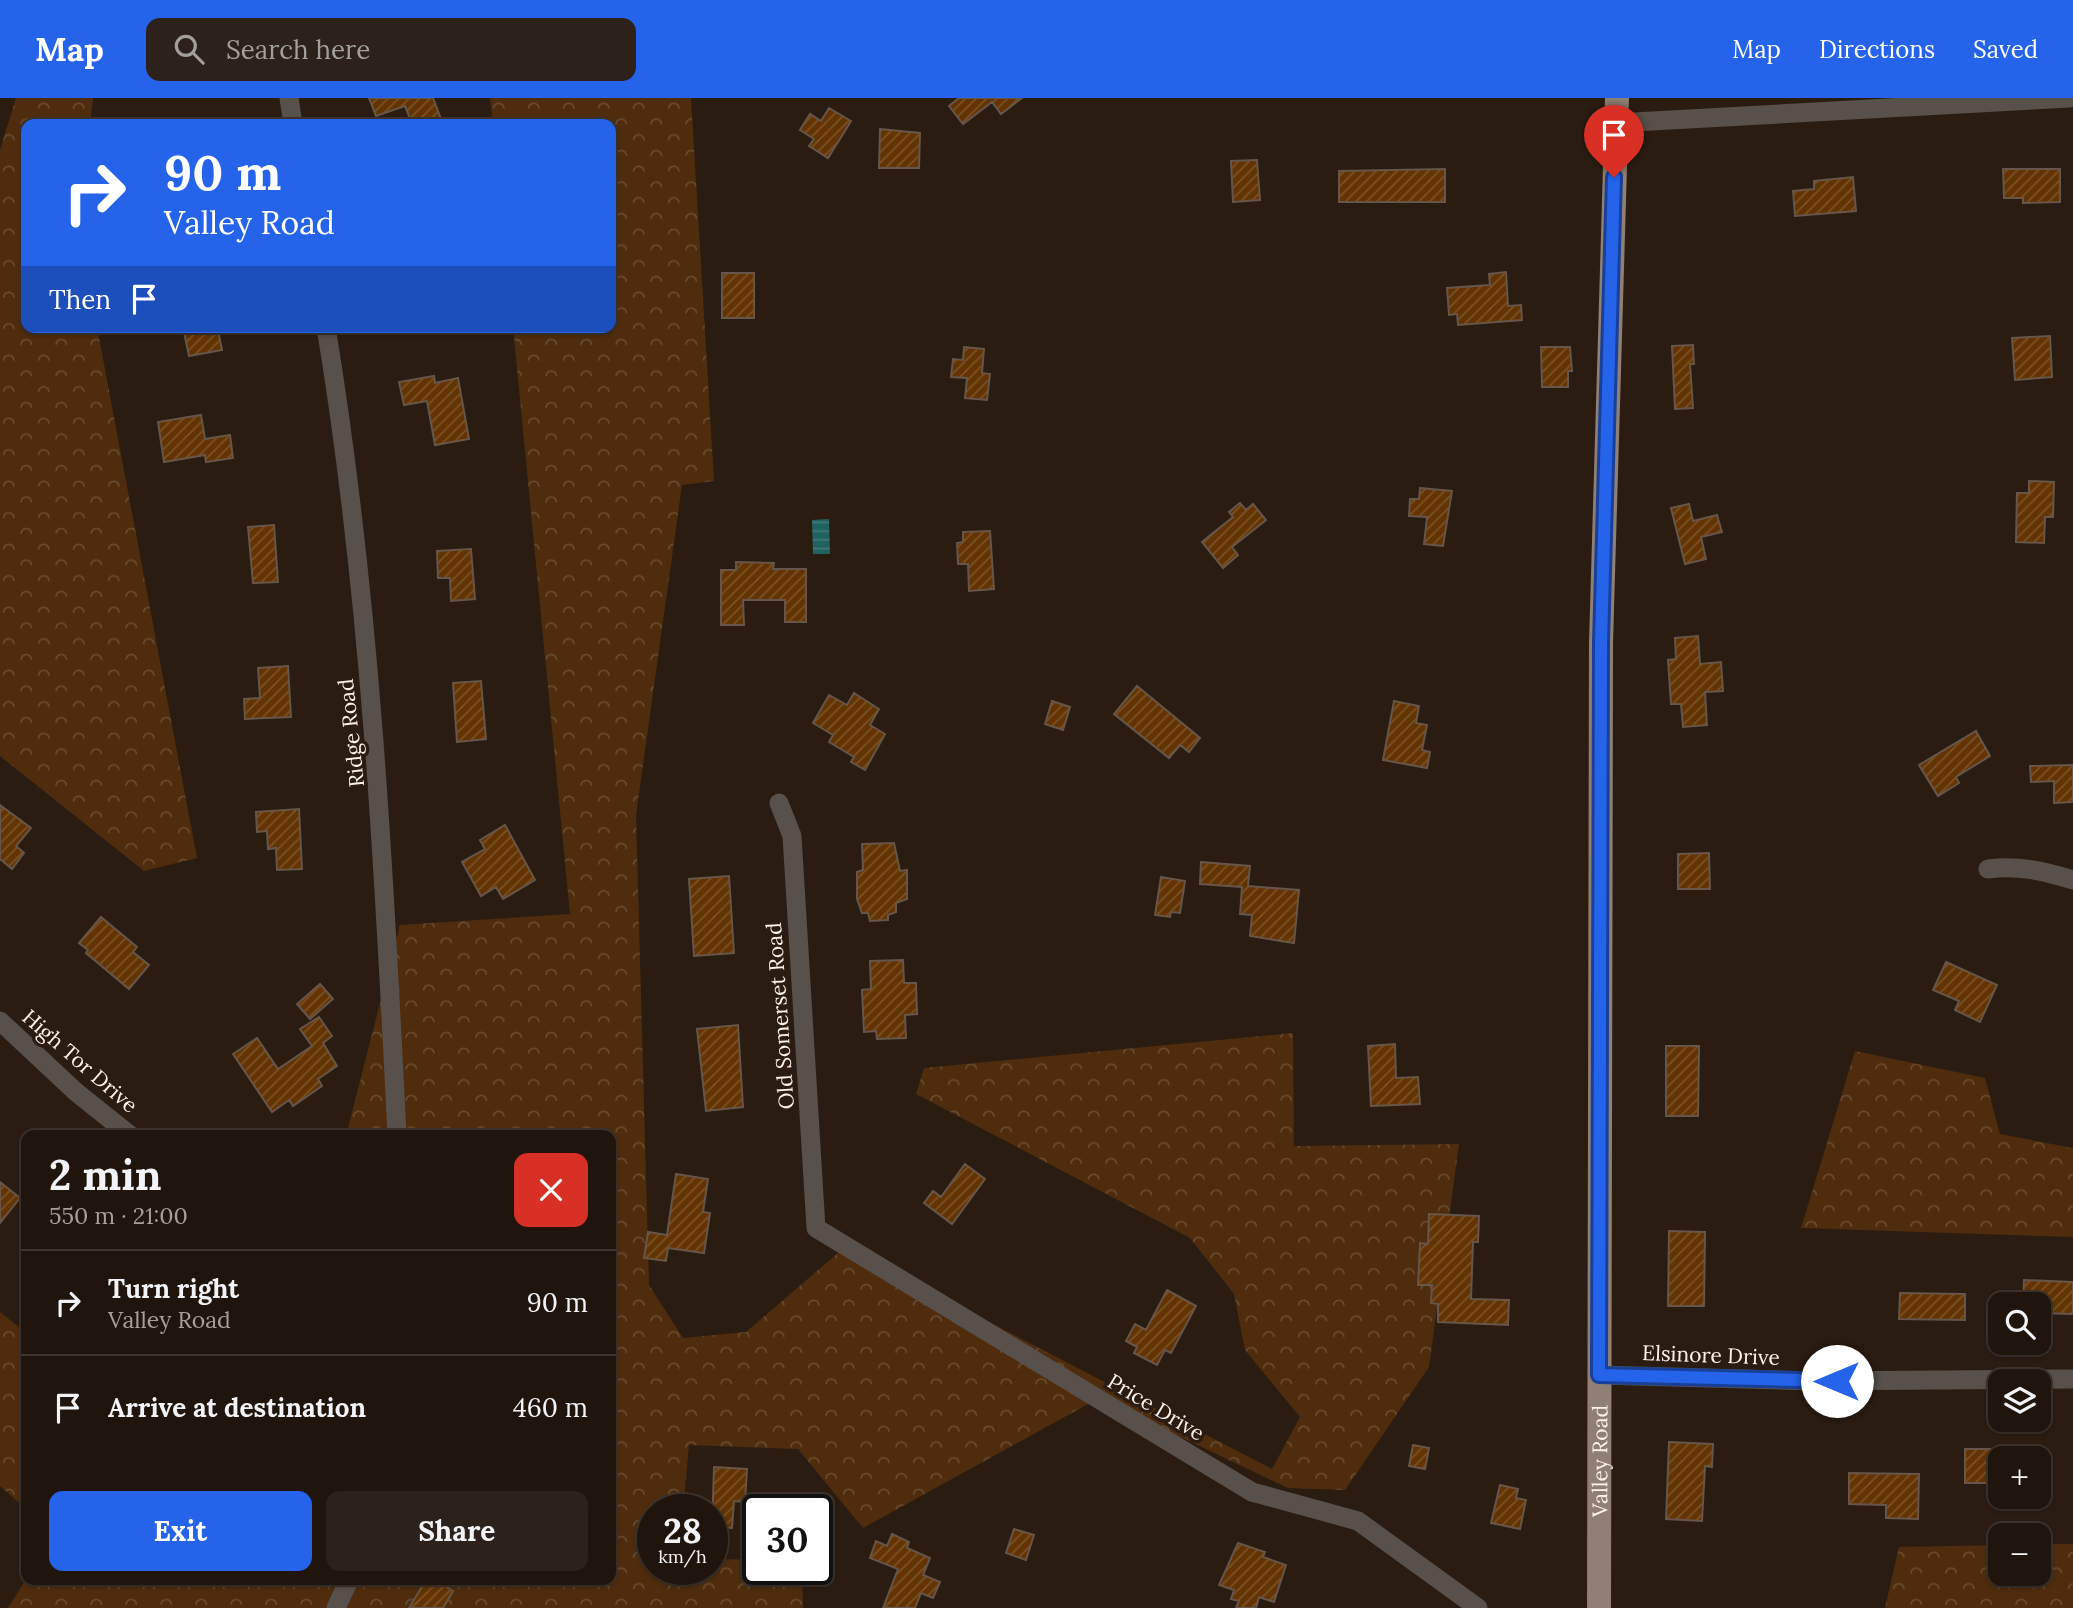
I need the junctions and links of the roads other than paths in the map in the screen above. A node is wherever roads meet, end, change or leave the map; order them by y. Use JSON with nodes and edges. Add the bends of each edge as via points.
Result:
{"nodes":[{"id":1,"x":289,"y":98,"type":"edge"},
{"id":2,"x":1617,"y":98,"type":"edge"},
{"id":3,"x":2069,"y":98,"type":"edge"},
{"id":4,"x":292,"y":119,"type":"edge"},
{"id":5,"x":1616,"y":123,"type":"junction"},
{"id":6,"x":327,"y":333,"type":"edge"},
{"id":7,"x":779,"y":803,"type":"dead end"},
{"id":8,"x":1988,"y":869,"type":"dead end"},
{"id":9,"x":2073,"y":880,"type":"edge"},
{"id":10,"x":0,"y":1021,"type":"edge"},
{"id":11,"x":124,"y":1130,"type":"edge"},
{"id":12,"x":397,"y":1130,"type":"edge"},
{"id":13,"x":816,"y":1228,"type":"joint"},
{"id":14,"x":1599,"y":1375,"type":"junction"},
{"id":15,"x":2073,"y":1379,"type":"edge"},
{"id":16,"x":347,"y":1585,"type":"edge"},
{"id":17,"x":336,"y":1608,"type":"edge"},
{"id":18,"x":1478,"y":1608,"type":"edge"},
{"id":19,"x":1599,"y":1608,"type":"edge"}],
"edges":[{"from":1,"to":4,"type":"street"},
{"from":2,"to":5,"type":"main road","name":"Valley Road"},
{"from":3,"to":5,"type":"street"},
{"from":5,"to":14,"type":"main road","name":"Valley Road","via":[[1601,643]]},
{"from":6,"to":12,"type":"street","name":"Ridge Road","via":[[380,788]]},
{"from":7,"to":13,"type":"street","name":"Old Somerset Road","via":[[792,836]]},
{"from":8,"to":9,"type":"street","via":[[2036,869]]},
{"from":10,"to":11,"type":"street","name":"High Tor Drive"},
{"from":13,"to":18,"type":"street","name":"Price Drive","via":[[1252,1492],[1358,1521]]},
{"from":14,"to":15,"type":"street","name":"Elsinore Drive","via":[[1812,1381]]},
{"from":14,"to":19,"type":"main road","name":"Valley Road"},
{"from":16,"to":17,"type":"street"}]}
